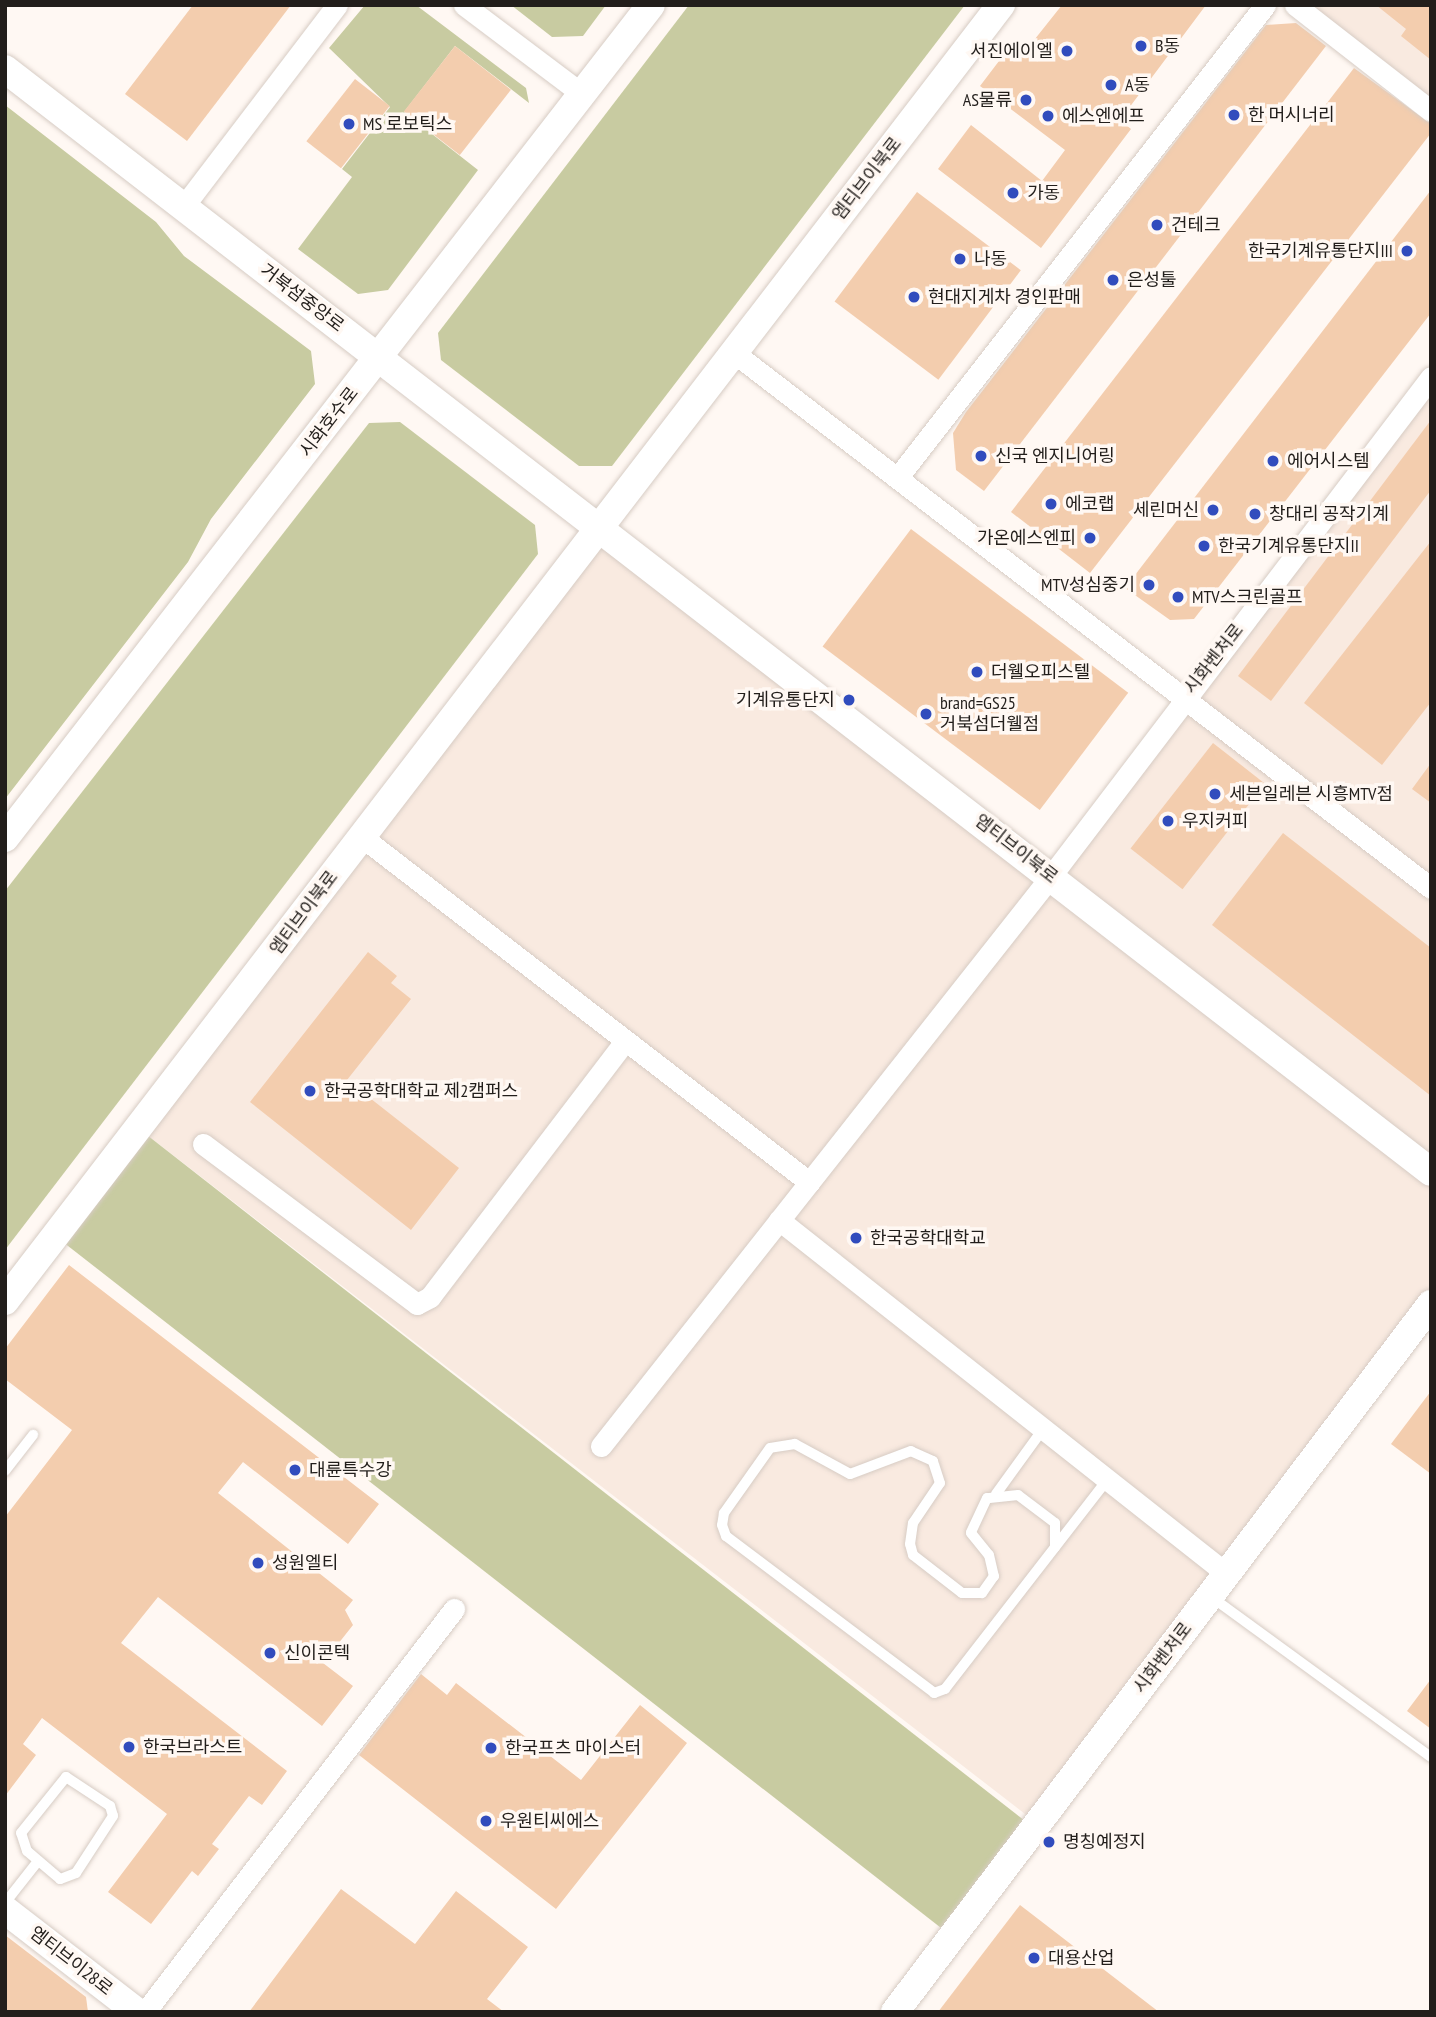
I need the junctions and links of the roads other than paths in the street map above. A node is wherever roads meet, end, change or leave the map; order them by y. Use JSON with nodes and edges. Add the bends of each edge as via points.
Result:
{"nodes":[{"id":1,"x":337,"y":5,"type":"edge"},
{"id":2,"x":464,"y":5,"type":"edge"},
{"id":3,"x":651,"y":5,"type":"edge"},
{"id":4,"x":1001,"y":5,"type":"edge"},
{"id":5,"x":1265,"y":5,"type":"edge"},
{"id":6,"x":1294,"y":5,"type":"edge"},
{"id":7,"x":5,"y":69,"type":"edge"},
{"id":8,"x":582,"y":94,"type":"junction"},
{"id":9,"x":1431,"y":111,"type":"edge"},
{"id":10,"x":183,"y":206,"type":"junction"},
{"id":11,"x":733,"y":352,"type":"junction"},
{"id":12,"x":381,"y":357,"type":"junction"},
{"id":13,"x":1431,"y":377,"type":"edge"},
{"id":14,"x":898,"y":477,"type":"junction"},
{"id":15,"x":602,"y":525,"type":"junction"},
{"id":16,"x":1182,"y":701,"type":"junction"},
{"id":17,"x":362,"y":837,"type":"junction"},
{"id":18,"x":5,"y":838,"type":"edge"},
{"id":19,"x":1051,"y":876,"type":"junction"},
{"id":20,"x":1431,"y":888,"type":"edge"},
{"id":21,"x":625,"y":1041,"type":"junction"},
{"id":22,"x":203,"y":1144,"type":"dead end"},
{"id":23,"x":1431,"y":1172,"type":"edge"},
{"id":24,"x":809,"y":1182,"type":"junction"},
{"id":25,"x":779,"y":1220,"type":"junction"},
{"id":26,"x":5,"y":1301,"type":"edge"},
{"id":27,"x":1431,"y":1304,"type":"edge"},
{"id":28,"x":1043,"y":1429,"type":"junction"},
{"id":29,"x":33,"y":1435,"type":"dead end"},
{"id":30,"x":601,"y":1446,"type":"dead end"},
{"id":31,"x":5,"y":1471,"type":"edge"},
{"id":32,"x":1107,"y":1479,"type":"junction"},
{"id":33,"x":996,"y":1494,"type":"junction"},
{"id":34,"x":1055,"y":1546,"type":"junction"},
{"id":35,"x":1218,"y":1585,"type":"junction"},
{"id":36,"x":454,"y":1609,"type":"dead end"},
{"id":37,"x":1431,"y":1757,"type":"edge"},
{"id":38,"x":37,"y":1861,"type":"junction"},
{"id":39,"x":5,"y":1903,"type":"edge"},
{"id":40,"x":5,"y":1910,"type":"edge"},
{"id":41,"x":137,"y":2012,"type":"edge"},
{"id":42,"x":145,"y":2012,"type":"edge"},
{"id":43,"x":895,"y":2012,"type":"edge"}],
"edges":[{"from":1,"to":10,"type":"street"},
{"from":2,"to":8,"type":"street"},
{"from":3,"to":8,"type":"street","name":"시화호수로"},
{"from":4,"to":11,"type":"street","name":"엠티브이북로"},
{"from":5,"to":14,"type":"street"},
{"from":6,"to":9,"type":"street"},
{"from":7,"to":10,"type":"street","name":"거북섬중앙로"},
{"from":8,"to":12,"type":"street","name":"시화호수로"},
{"from":10,"to":12,"type":"street","name":"거북섬중앙로"},
{"from":11,"to":14,"type":"street"},
{"from":11,"to":15,"type":"street","name":"엠티브이북로"},
{"from":12,"to":15,"type":"street","name":"거북섬중앙로"},
{"from":12,"to":18,"type":"street","name":"시화호수로"},
{"from":13,"to":16,"type":"street","name":"시화벤처로"},
{"from":14,"to":16,"type":"street"},
{"from":15,"to":17,"type":"street","name":"엠티브이북로"},
{"from":15,"to":19,"type":"street","name":"엠티브이북로"},
{"from":16,"to":19,"type":"street","name":"시화벤처로"},
{"from":16,"to":20,"type":"street"},
{"from":17,"to":21,"type":"street"},
{"from":17,"to":26,"type":"street","name":"엠티브이북로"},
{"from":19,"to":23,"type":"street","name":"엠티브이북로"},
{"from":19,"to":24,"type":"street","name":"시화벤처로"},
{"from":21,"to":22,"type":"street","via":[[430,1297],[417,1304]]},
{"from":21,"to":24,"type":"street"},
{"from":24,"to":25,"type":"street","name":"시화벤처로"},
{"from":25,"to":28,"type":"street"},
{"from":25,"to":30,"type":"street","name":"시화벤처로"},
{"from":27,"to":35,"type":"street","name":"시화벤처로"},
{"from":28,"to":32,"type":"street"},
{"from":28,"to":33,"type":"lane"},
{"from":29,"to":31,"type":"lane"},
{"from":32,"to":34,"type":"lane"},
{"from":32,"to":35,"type":"street"},
{"from":33,"to":34,"type":"lane","via":[[1018,1495],[1055,1523]]},
{"from":33,"to":34,"type":"lane","via":[[971,1521],[972,1542],[989,1555],[994,1576],[972,1597],[922,1563],[909,1545],[913,1523],[940,1483],[925,1453],[900,1451],[865,1473],[850,1474],[807,1450],[780,1444],[763,1459],[724,1513],[722,1525],[726,1536],[934,1693],[945,1689]]},
{"from":35,"to":37,"type":"lane"},
{"from":35,"to":43,"type":"street","name":"시화벤처로"},
{"from":36,"to":42,"type":"street"},
{"from":38,"to":38,"type":"lane","via":[[66,1879],[111,1825],[110,1806],[74,1777],[59,1784],[21,1833]]},
{"from":38,"to":39,"type":"lane"},
{"from":40,"to":41,"type":"street","name":"엠티브이28로"}]}
